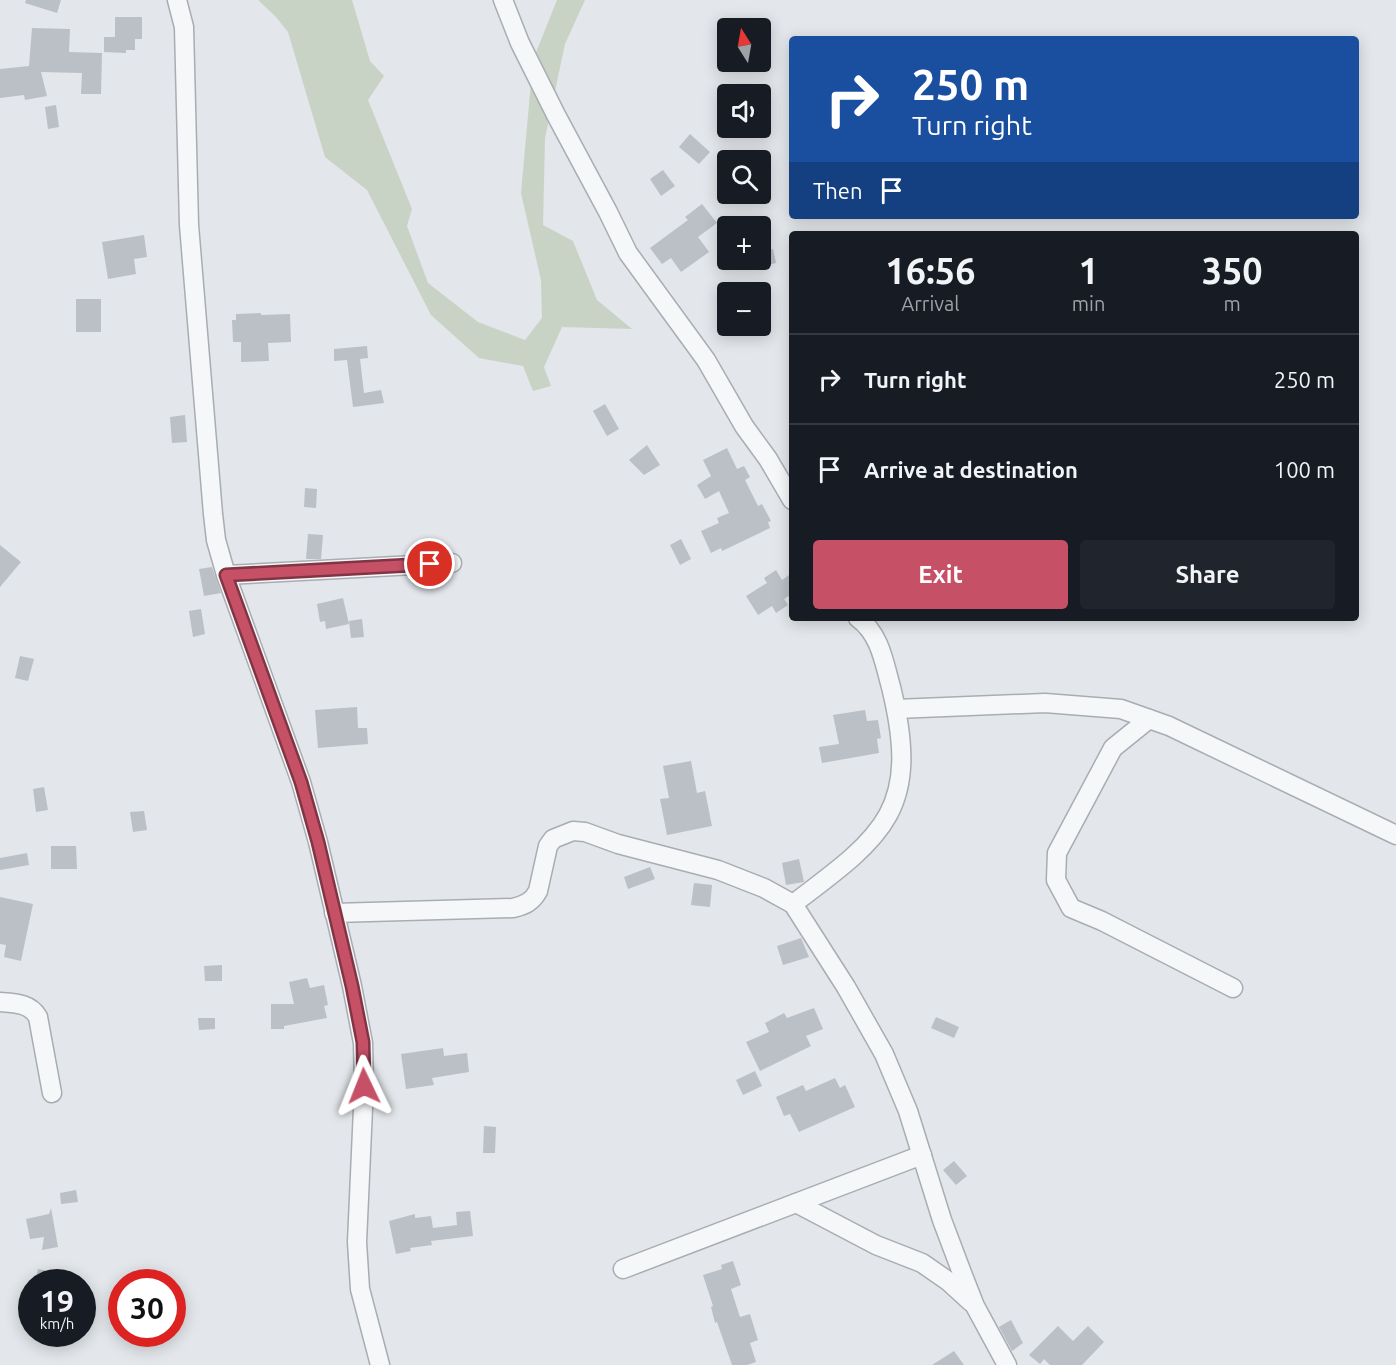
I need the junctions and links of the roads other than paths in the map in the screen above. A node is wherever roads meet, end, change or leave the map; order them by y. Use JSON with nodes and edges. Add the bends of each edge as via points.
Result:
{"nodes":[{"id":1,"x":177,"y":0,"type":"edge"},
{"id":2,"x":503,"y":0,"type":"edge"},
{"id":3,"x":789,"y":495,"type":"edge"},
{"id":4,"x":452,"y":563,"type":"dead end"},
{"id":5,"x":226,"y":575,"type":"junction"},
{"id":6,"x":861,"y":621,"type":"edge"},
{"id":7,"x":896,"y":709,"type":"junction"},
{"id":8,"x":1149,"y":719,"type":"junction"},
{"id":9,"x":1396,"y":835,"type":"edge"},
{"id":10,"x":793,"y":904,"type":"junction"},
{"id":11,"x":334,"y":914,"type":"junction"},
{"id":12,"x":1233,"y":988,"type":"dead end"},
{"id":13,"x":0,"y":1002,"type":"edge"},
{"id":14,"x":52,"y":1093,"type":"dead end"},
{"id":15,"x":922,"y":1155,"type":"junction"},
{"id":16,"x":796,"y":1203,"type":"junction"},
{"id":17,"x":623,"y":1269,"type":"dead end"},
{"id":18,"x":975,"y":1306,"type":"junction"},
{"id":19,"x":380,"y":1365,"type":"edge"},
{"id":20,"x":1007,"y":1365,"type":"edge"}],
"edges":[{"from":1,"to":5,"type":"street","via":[[184,27],[189,225],[204,415],[216,540]]},
{"from":2,"to":3,"type":"street","via":[[519,43],[628,253],[706,360]]},
{"from":4,"to":5,"type":"street"},
{"from":5,"to":11,"type":"street","via":[[301,782]]},
{"from":6,"to":7,"type":"street","via":[[878,643]]},
{"from":7,"to":8,"type":"street","via":[[1045,703],[1121,709]]},
{"from":7,"to":10,"type":"street","via":[[902,776],[888,818],[841,869]]},
{"from":8,"to":9,"type":"street"},
{"from":8,"to":12,"type":"street","via":[[1113,748],[1057,853],[1056,880],[1071,908]]},
{"from":10,"to":11,"type":"street","via":[[718,870],[573,831],[553,839],[548,846],[538,891],[524,905]]},
{"from":10,"to":15,"type":"street","via":[[884,1054]]},
{"from":11,"to":19,"type":"street","via":[[363,1042],[357,1242],[360,1289]]},
{"from":13,"to":14,"type":"street","via":[[30,1007],[38,1017]]},
{"from":15,"to":16,"type":"street"},
{"from":15,"to":18,"type":"street"},
{"from":16,"to":17,"type":"street"},
{"from":16,"to":18,"type":"street","via":[[876,1245],[922,1263]]},
{"from":18,"to":20,"type":"street"}]}
